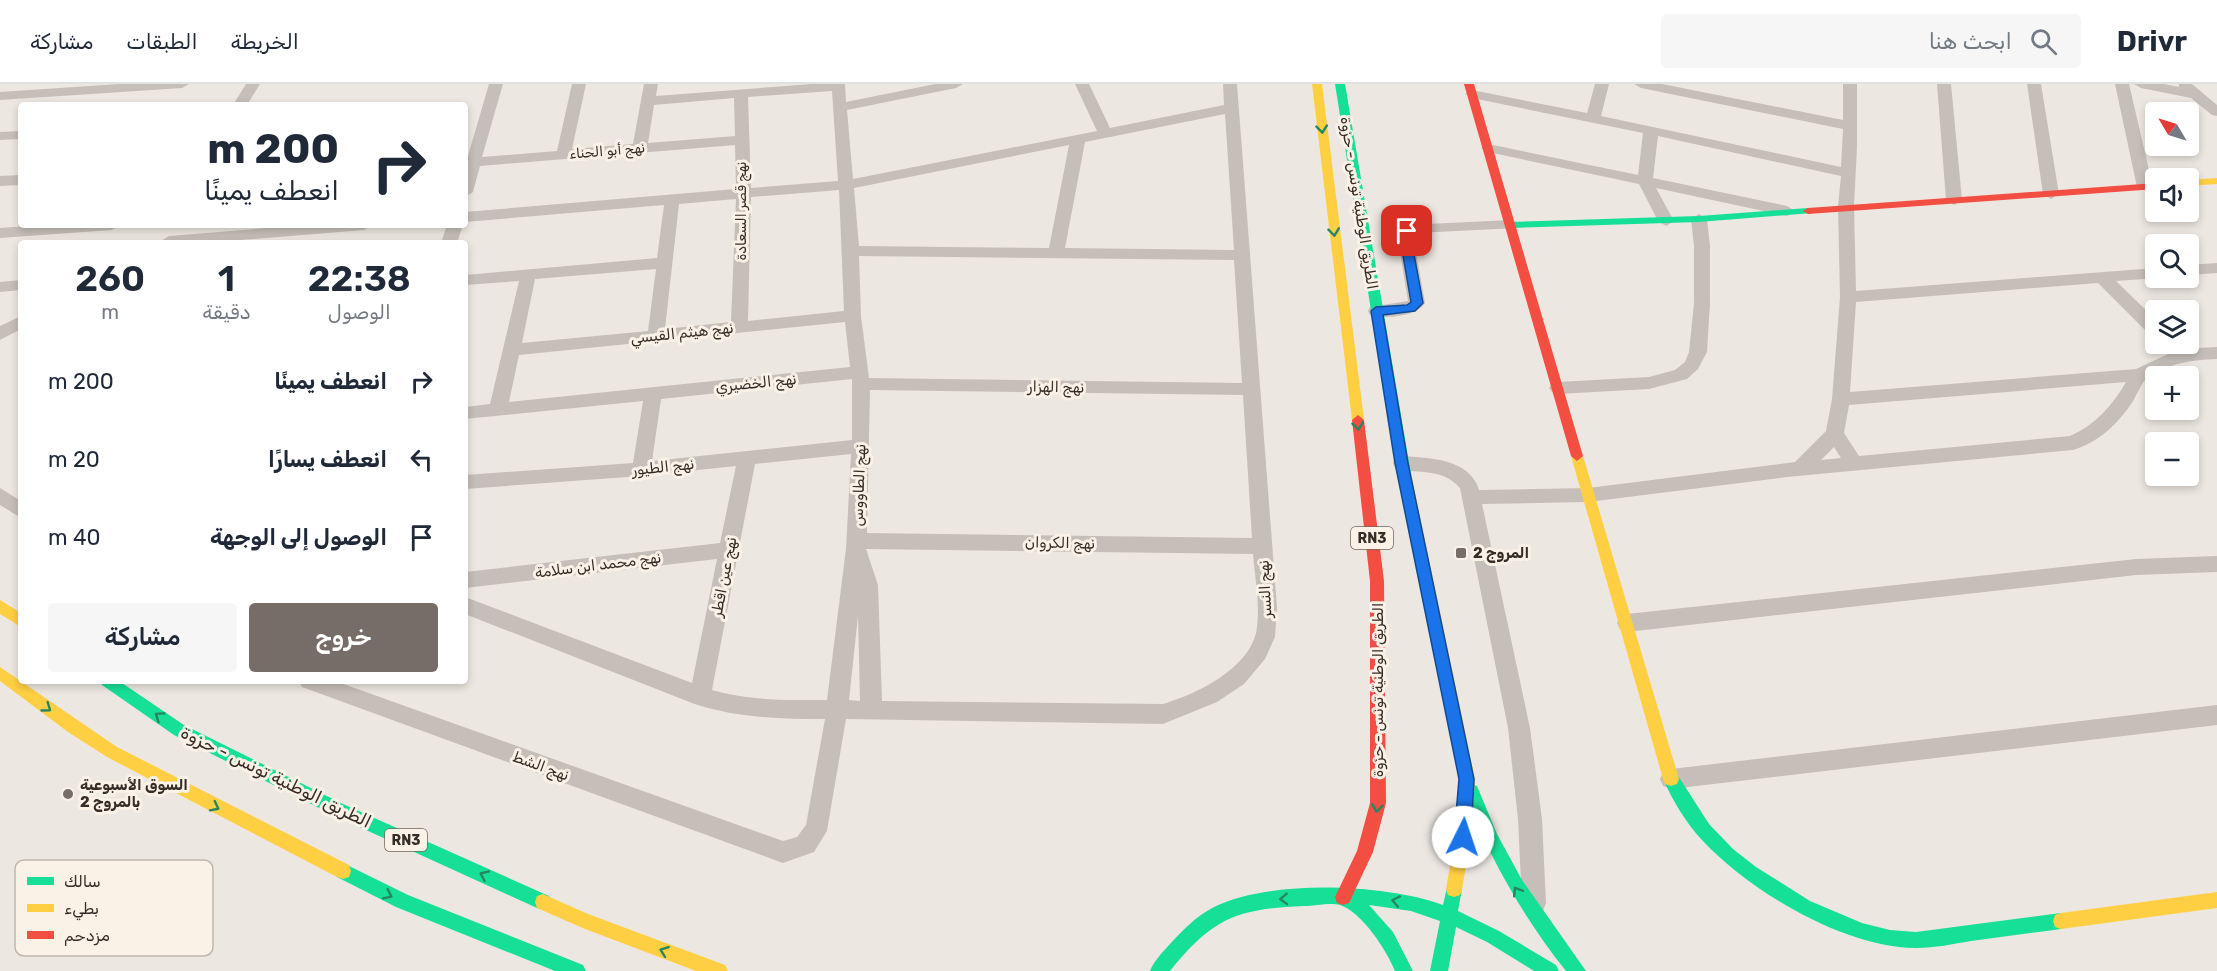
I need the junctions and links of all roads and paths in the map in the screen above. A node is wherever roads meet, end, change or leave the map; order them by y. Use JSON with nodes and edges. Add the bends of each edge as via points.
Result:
{"nodes":[{"id":1,"x":182,"y":84,"type":"edge"},
{"id":2,"x":253,"y":84,"type":"edge"},
{"id":3,"x":496,"y":84,"type":"edge"},
{"id":4,"x":579,"y":84,"type":"edge"},
{"id":5,"x":651,"y":84,"type":"edge"},
{"id":6,"x":956,"y":84,"type":"edge"},
{"id":7,"x":1082,"y":84,"type":"edge"},
{"id":8,"x":1230,"y":84,"type":"edge"},
{"id":9,"x":1317,"y":84,"type":"edge"},
{"id":10,"x":1340,"y":84,"type":"edge"},
{"id":11,"x":1602,"y":84,"type":"edge"},
{"id":12,"x":1641,"y":84,"type":"edge"},
{"id":13,"x":1850,"y":84,"type":"edge"},
{"id":14,"x":1944,"y":84,"type":"edge"},
{"id":15,"x":2034,"y":84,"type":"edge"},
{"id":16,"x":2122,"y":84,"type":"edge"},
{"id":17,"x":2141,"y":84,"type":"edge"},
{"id":18,"x":2183,"y":84,"type":"edge"},
{"id":19,"x":838,"y":85,"type":"edge"},
{"id":20,"x":21,"y":89,"type":"edge"},
{"id":21,"x":1470,"y":89,"type":"edge"},
{"id":22,"x":741,"y":94,"type":"junction"},
{"id":23,"x":2195,"y":94,"type":"junction"},
{"id":24,"x":0,"y":96,"type":"edge"},
{"id":25,"x":649,"y":100,"type":"junction"},
{"id":26,"x":242,"y":102,"type":"edge"},
{"id":27,"x":841,"y":107,"type":"junction"},
{"id":28,"x":1233,"y":108,"type":"junction"},
{"id":29,"x":2217,"y":112,"type":"edge"},
{"id":30,"x":1593,"y":118,"type":"junction"},
{"id":31,"x":1850,"y":126,"type":"junction"},
{"id":32,"x":1651,"y":130,"type":"junction"},
{"id":33,"x":1105,"y":132,"type":"junction"},
{"id":34,"x":18,"y":135,"type":"edge"},
{"id":35,"x":0,"y":136,"type":"edge"},
{"id":36,"x":1078,"y":138,"type":"junction"},
{"id":37,"x":741,"y":140,"type":"junction"},
{"id":38,"x":640,"y":148,"type":"junction"},
{"id":39,"x":1488,"y":148,"type":"junction"},
{"id":40,"x":564,"y":154,"type":"junction"},
{"id":41,"x":474,"y":162,"type":"junction"},
{"id":42,"x":2145,"y":168,"type":"edge"},
{"id":43,"x":1848,"y":173,"type":"junction"},
{"id":44,"x":18,"y":180,"type":"edge"},
{"id":45,"x":0,"y":181,"type":"edge"},
{"id":46,"x":2217,"y":181,"type":"edge"},
{"id":47,"x":468,"y":182,"type":"edge"},
{"id":48,"x":1645,"y":182,"type":"junction"},
{"id":49,"x":2199,"y":182,"type":"edge"},
{"id":50,"x":844,"y":185,"type":"junction"},
{"id":51,"x":2145,"y":186,"type":"edge"},
{"id":52,"x":744,"y":193,"type":"junction"},
{"id":53,"x":2051,"y":194,"type":"junction"},
{"id":54,"x":672,"y":200,"type":"junction"},
{"id":55,"x":1954,"y":200,"type":"junction"},
{"id":56,"x":1846,"y":207,"type":"junction"},
{"id":57,"x":1787,"y":211,"type":"junction"},
{"id":58,"x":468,"y":217,"type":"edge"},
{"id":59,"x":1699,"y":219,"type":"junction"},
{"id":60,"x":1666,"y":221,"type":"junction"},
{"id":61,"x":1511,"y":225,"type":"junction"},
{"id":62,"x":70,"y":228,"type":"edge"},
{"id":63,"x":341,"y":228,"type":"edge"},
{"id":64,"x":356,"y":228,"type":"edge"},
{"id":65,"x":0,"y":233,"type":"edge"},
{"id":66,"x":255,"y":238,"type":"edge"},
{"id":67,"x":211,"y":240,"type":"edge"},
{"id":68,"x":346,"y":240,"type":"edge"},
{"id":69,"x":851,"y":251,"type":"junction"},
{"id":70,"x":1056,"y":253,"type":"junction"},
{"id":71,"x":1241,"y":255,"type":"junction"},
{"id":72,"x":664,"y":263,"type":"junction"},
{"id":73,"x":2217,"y":268,"type":"edge"},
{"id":74,"x":2199,"y":269,"type":"edge"},
{"id":75,"x":2145,"y":274,"type":"edge"},
{"id":76,"x":528,"y":276,"type":"junction"},
{"id":77,"x":2102,"y":277,"type":"junction"},
{"id":78,"x":468,"y":280,"type":"edge"},
{"id":79,"x":18,"y":285,"type":"edge"},
{"id":80,"x":0,"y":287,"type":"edge"},
{"id":81,"x":1848,"y":297,"type":"junction"},
{"id":82,"x":1376,"y":311,"type":"junction"},
{"id":83,"x":853,"y":316,"type":"junction"},
{"id":84,"x":2145,"y":320,"type":"edge"},
{"id":85,"x":739,"y":327,"type":"junction"},
{"id":86,"x":656,"y":336,"type":"junction"},
{"id":87,"x":512,"y":350,"type":"junction"},
{"id":88,"x":2199,"y":351,"type":"edge"},
{"id":89,"x":2217,"y":353,"type":"edge"},
{"id":90,"x":2166,"y":354,"type":"edge"},
{"id":91,"x":2139,"y":375,"type":"junction"},
{"id":92,"x":860,"y":378,"type":"junction"},
{"id":93,"x":1558,"y":388,"type":"junction"},
{"id":94,"x":1251,"y":389,"type":"junction"},
{"id":95,"x":652,"y":394,"type":"junction"},
{"id":96,"x":1841,"y":399,"type":"junction"},
{"id":97,"x":498,"y":410,"type":"junction"},
{"id":98,"x":468,"y":413,"type":"edge"},
{"id":99,"x":1835,"y":434,"type":"junction"},
{"id":100,"x":861,"y":446,"type":"junction"},
{"id":101,"x":747,"y":458,"type":"junction"},
{"id":102,"x":1402,"y":463,"type":"junction"},
{"id":103,"x":1854,"y":463,"type":"junction"},
{"id":104,"x":1801,"y":468,"type":"junction"},
{"id":105,"x":641,"y":469,"type":"junction"},
{"id":106,"x":468,"y":482,"type":"edge"},
{"id":107,"x":1588,"y":495,"type":"junction"},
{"id":108,"x":1471,"y":497,"type":"junction"},
{"id":109,"x":856,"y":545,"type":"junction"},
{"id":110,"x":1263,"y":546,"type":"junction"},
{"id":111,"x":730,"y":550,"type":"junction"},
{"id":112,"x":2217,"y":564,"type":"edge"},
{"id":113,"x":468,"y":580,"type":"edge"},
{"id":114,"x":0,"y":606,"type":"edge"},
{"id":115,"x":468,"y":606,"type":"edge"},
{"id":116,"x":18,"y":619,"type":"edge"},
{"id":117,"x":1627,"y":623,"type":"junction"},
{"id":118,"x":0,"y":673,"type":"edge"},
{"id":119,"x":110,"y":684,"type":"edge"},
{"id":120,"x":318,"y":684,"type":"edge"},
{"id":121,"x":700,"y":696,"type":"junction"},
{"id":122,"x":837,"y":710,"type":"junction"},
{"id":123,"x":871,"y":710,"type":"junction"},
{"id":124,"x":2217,"y":715,"type":"edge"},
{"id":125,"x":1467,"y":779,"type":"junction"},
{"id":126,"x":1671,"y":779,"type":"junction"},
{"id":127,"x":773,"y":848,"type":"joint"},
{"id":128,"x":1343,"y":897,"type":"junction"},
{"id":129,"x":2217,"y":900,"type":"edge"},
{"id":130,"x":1448,"y":915,"type":"junction"},
{"id":131,"x":1534,"y":918,"type":"junction"},
{"id":132,"x":577,"y":971,"type":"edge"},
{"id":133,"x":719,"y":971,"type":"edge"},
{"id":134,"x":1158,"y":971,"type":"edge"},
{"id":135,"x":1404,"y":971,"type":"edge"},
{"id":136,"x":1438,"y":971,"type":"edge"},
{"id":137,"x":1550,"y":971,"type":"edge"},
{"id":138,"x":1577,"y":971,"type":"edge"}],
"edges":[{"from":1,"to":20,"type":"street"},
{"from":2,"to":26,"type":"street"},
{"from":3,"to":41,"type":"street"},
{"from":4,"to":40,"type":"street"},
{"from":5,"to":25,"type":"street"},
{"from":6,"to":27,"type":"street"},
{"from":7,"to":33,"type":"street"},
{"from":8,"to":28,"type":"street","name":"نهج النسر"},
{"from":9,"to":128,"type":"main road","name":"الطريق الوطنية تونس - حزوة","number":"RN3","one_way":true,"via":[[1377,581],[1378,803],[1364,860]]},
{"from":10,"to":82,"type":"main road","name":"الطريق الوطنية تونس - حزوة","number":"RN3"},
{"from":11,"to":30,"type":"street"},
{"from":12,"to":31,"type":"street"},
{"from":13,"to":31,"type":"street"},
{"from":14,"to":55,"type":"street"},
{"from":15,"to":53,"type":"street"},
{"from":16,"to":42,"type":"street"},
{"from":17,"to":23,"type":"street"},
{"from":18,"to":23,"type":"street"},
{"from":19,"to":22,"type":"street"},
{"from":19,"to":27,"type":"street","name":"نهج الطاووس"},
{"from":20,"to":24,"type":"street"},
{"from":21,"to":30,"type":"street"},
{"from":21,"to":39,"type":"main road"},
{"from":22,"to":25,"type":"street"},
{"from":22,"to":37,"type":"street","name":"نهج قصر السعادة"},
{"from":23,"to":29,"type":"street"},
{"from":25,"to":38,"type":"street"},
{"from":27,"to":50,"type":"street","name":"نهج الطاووس"},
{"from":28,"to":33,"type":"street"},
{"from":28,"to":71,"type":"street","name":"نهج النسر"},
{"from":30,"to":32,"type":"street"},
{"from":31,"to":43,"type":"street"},
{"from":32,"to":43,"type":"street"},
{"from":32,"to":48,"type":"street"},
{"from":33,"to":36,"type":"street"},
{"from":34,"to":35,"type":"street"},
{"from":36,"to":50,"type":"street"},
{"from":36,"to":70,"type":"street"},
{"from":37,"to":38,"type":"street","name":"نهج أبو الحناء"},
{"from":37,"to":52,"type":"street","name":"نهج قصر السعادة"},
{"from":38,"to":40,"type":"street","name":"نهج أبو الحناء"},
{"from":39,"to":48,"type":"street"},
{"from":39,"to":61,"type":"main road"},
{"from":40,"to":41,"type":"street","name":"نهج أبو الحناء"},
{"from":41,"to":47,"type":"street"},
{"from":43,"to":56,"type":"street"},
{"from":44,"to":45,"type":"street"},
{"from":46,"to":49,"type":"main road"},
{"from":48,"to":57,"type":"street"},
{"from":48,"to":60,"type":"street"},
{"from":50,"to":52,"type":"street"},
{"from":50,"to":69,"type":"street","name":"نهج الطاووس"},
{"from":51,"to":53,"type":"main road"},
{"from":52,"to":54,"type":"street"},
{"from":52,"to":85,"type":"street","name":"نهج قصر السعادة"},
{"from":53,"to":55,"type":"main road"},
{"from":54,"to":58,"type":"street"},
{"from":54,"to":72,"type":"street"},
{"from":55,"to":56,"type":"main road"},
{"from":56,"to":57,"type":"main road"},
{"from":56,"to":81,"type":"street"},
{"from":57,"to":59,"type":"main road"},
{"from":59,"to":60,"type":"main road"},
{"from":59,"to":93,"type":"street","via":[[1702,303],[1698,352],[1692,365],[1681,375],[1649,383]]},
{"from":60,"to":61,"type":"main road"},
{"from":61,"to":82,"type":"street","via":[[1412,228],[1405,234],[1417,303],[1406,309]]},
{"from":61,"to":93,"type":"main road"},
{"from":62,"to":65,"type":"street"},
{"from":63,"to":66,"type":"street"},
{"from":64,"to":68,"type":"street"},
{"from":66,"to":67,"type":"street"},
{"from":69,"to":70,"type":"street"},
{"from":69,"to":83,"type":"street","name":"نهج الطاووس"},
{"from":70,"to":71,"type":"street"},
{"from":71,"to":94,"type":"street","name":"نهج النسر"},
{"from":72,"to":76,"type":"street"},
{"from":72,"to":86,"type":"street"},
{"from":73,"to":74,"type":"street"},
{"from":75,"to":77,"type":"street"},
{"from":76,"to":78,"type":"street"},
{"from":76,"to":87,"type":"street"},
{"from":77,"to":81,"type":"street"},
{"from":77,"to":84,"type":"street"},
{"from":79,"to":80,"type":"street"},
{"from":81,"to":96,"type":"street"},
{"from":82,"to":102,"type":"main road","name":"الطريق الوطنية تونس - حزوة","number":"RN3"},
{"from":83,"to":85,"type":"street","name":"نهج هيثم القيسي"},
{"from":83,"to":92,"type":"street","name":"نهج الطاووس"},
{"from":85,"to":86,"type":"street","name":"نهج هيثم القيسي"},
{"from":86,"to":87,"type":"street","name":"نهج هيثم القيسي"},
{"from":87,"to":97,"type":"street"},
{"from":88,"to":89,"type":"street"},
{"from":90,"to":91,"type":"street"},
{"from":91,"to":96,"type":"street"},
{"from":91,"to":103,"type":"street","via":[[2127,397],[2099,430],[2073,443]]},
{"from":92,"to":94,"type":"street","name":"نهج الهزار"},
{"from":92,"to":95,"type":"street","name":"نهج الخضيري"},
{"from":92,"to":100,"type":"street","name":"نهج الطاووس"},
{"from":93,"to":107,"type":"main road"},
{"from":94,"to":110,"type":"street","name":"نهج النسر"},
{"from":95,"to":97,"type":"street","name":"نهج الخضيري"},
{"from":95,"to":105,"type":"street"},
{"from":96,"to":99,"type":"street"},
{"from":97,"to":98,"type":"street","name":"نهج الخضيري"},
{"from":99,"to":103,"type":"street"},
{"from":99,"to":104,"type":"street"},
{"from":100,"to":101,"type":"street","name":"نهج الطيور"},
{"from":100,"to":109,"type":"street","name":"نهج الطاووس"},
{"from":101,"to":105,"type":"street","name":"نهج الطيور"},
{"from":101,"to":111,"type":"street","name":"نهج عين اقطر"},
{"from":102,"to":108,"type":"street","via":[[1450,468],[1462,476]]},
{"from":102,"to":125,"type":"main road","name":"الطريق الوطنية تونس - حزوة","number":"RN3"},
{"from":103,"to":104,"type":"street"},
{"from":104,"to":107,"type":"street"},
{"from":105,"to":106,"type":"street","name":"نهج الطيور"},
{"from":107,"to":108,"type":"street"},
{"from":107,"to":117,"type":"main road"},
{"from":108,"to":131,"type":"street","via":[[1526,772]]},
{"from":109,"to":110,"type":"street","name":"نهج الكروان"},
{"from":109,"to":122,"type":"street","name":"نهج الطاووس"},
{"from":109,"to":123,"type":"street","via":[[868,585]]},
{"from":110,"to":123,"type":"street","name":"نهج النسر","via":[[1266,635],[1253,658],[1231,682],[1188,706],[1162,714]]},
{"from":111,"to":113,"type":"street","name":"نهج محمد ابن سلامة"},
{"from":111,"to":121,"type":"street","name":"نهج عين اقطر"},
{"from":112,"to":117,"type":"street","via":[[2136,567]]},
{"from":114,"to":116,"type":"main road"},
{"from":115,"to":121,"type":"street","name":"نهج النسر"},
{"from":117,"to":126,"type":"main road"},
{"from":118,"to":132,"type":"main road","one_way":true,"via":[[112,752],[210,804],[402,901]]},
{"from":133,"to":119,"type":"main road","name":"الطريق الوطنية تونس - حزوة","number":"RN3","one_way":true,"via":[[585,921],[337,809],[179,730]]},
{"from":120,"to":127,"type":"street","name":"نهج الشط"},
{"from":121,"to":122,"type":"street","name":"نهج النسر","via":[[730,705]]},
{"from":122,"to":123,"type":"street","name":"نهج النسر"},
{"from":122,"to":127,"type":"street","name":"نهج الطاووس","via":[[814,836],[795,851]]},
{"from":124,"to":126,"type":"street"},
{"from":125,"to":130,"type":"main road","name":"الطريق الوطنية تونس - حزوة","number":"RN3","via":[[1463,837]]},
{"from":131,"to":125,"type":"main road","one_way":true,"via":[[1482,824]]},
{"from":126,"to":129,"type":"main road","via":[[1684,807],[1732,860],[1817,912],[1874,935],[1915,940]]},
{"from":130,"to":128,"type":"main road","one_way":true,"via":[[1390,899]]},
{"from":128,"to":134,"type":"main road","one_way":true,"via":[[1267,899],[1225,910],[1186,938]]},
{"from":128,"to":135,"type":"main road","via":[[1377,922],[1390,939]]},
{"from":130,"to":136,"type":"main road","number":"RN3"},
{"from":130,"to":137,"type":"main road"},
{"from":131,"to":138,"type":"main road"}]}
